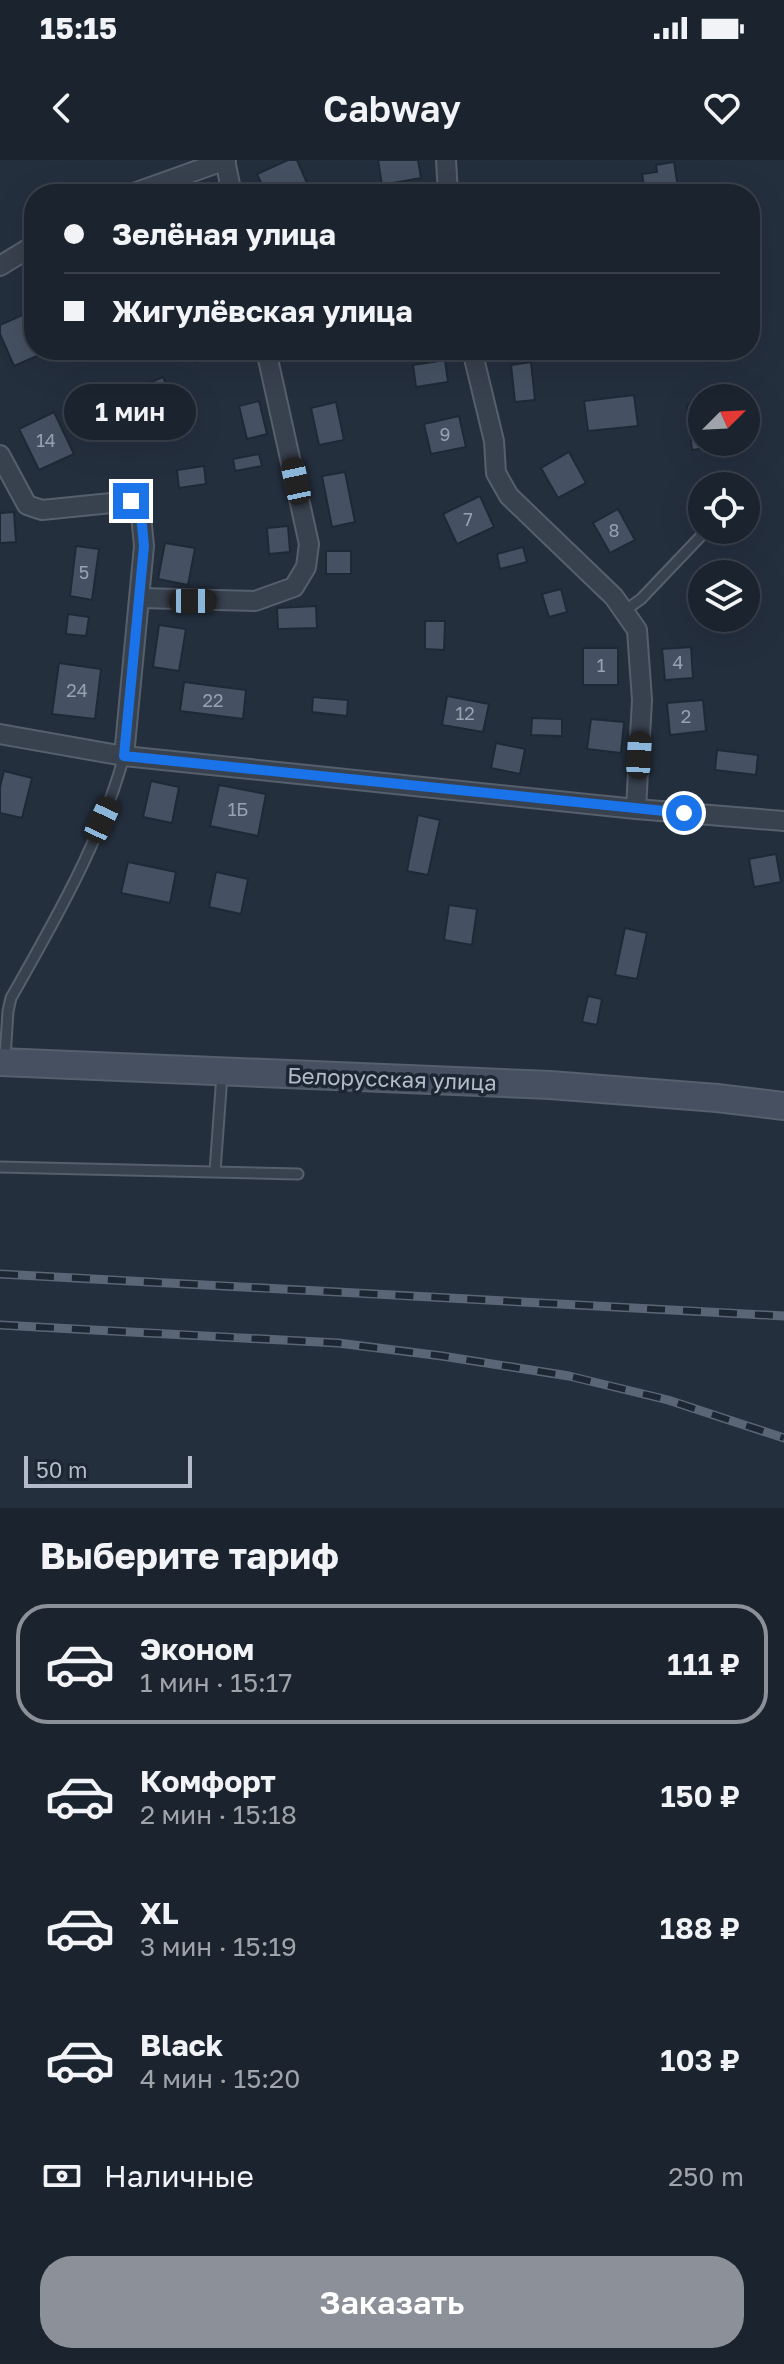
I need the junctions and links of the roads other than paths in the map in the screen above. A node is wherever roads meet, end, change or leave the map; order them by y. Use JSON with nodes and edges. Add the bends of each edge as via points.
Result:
{"nodes":[{"id":1,"x":226,"y":160,"type":"edge"},
{"id":2,"x":446,"y":160,"type":"edge"},
{"id":3,"x":159,"y":184,"type":"edge"},
{"id":4,"x":230,"y":184,"type":"edge"},
{"id":5,"x":447,"y":184,"type":"edge"},
{"id":6,"x":24,"y":251,"type":"edge"},
{"id":7,"x":0,"y":266,"type":"edge"},
{"id":8,"x":268,"y":360,"type":"edge"},
{"id":9,"x":474,"y":360,"type":"edge"},
{"id":10,"x":0,"y":455,"type":"edge"},
{"id":11,"x":693,"y":544,"type":"edge"},
{"id":12,"x":140,"y":598,"type":"junction"},
{"id":13,"x":624,"y":611,"type":"junction"},
{"id":14,"x":0,"y":734,"type":"edge"},
{"id":15,"x":124,"y":756,"type":"junction"},
{"id":16,"x":636,"y":809,"type":"junction"},
{"id":17,"x":784,"y":821,"type":"edge"},
{"id":18,"x":4,"y":1011,"type":"edge"},
{"id":19,"x":2,"y":1062,"type":"edge"},
{"id":20,"x":222,"y":1072,"type":"junction"},
{"id":21,"x":784,"y":1106,"type":"edge"},
{"id":22,"x":0,"y":1167,"type":"edge"},
{"id":23,"x":215,"y":1171,"type":"junction"},
{"id":24,"x":298,"y":1174,"type":"dead end"}],
"edges":[{"from":1,"to":3,"type":"street"},
{"from":1,"to":4,"type":"street"},
{"from":2,"to":5,"type":"street"},
{"from":6,"to":7,"type":"street"},
{"from":8,"to":12,"type":"street","via":[[309,544],[306,567],[294,587],[255,601]]},
{"from":9,"to":13,"type":"street","via":[[494,441],[496,473],[509,496]]},
{"from":10,"to":12,"type":"street","via":[[27,505],[42,510],[140,504]]},
{"from":11,"to":13,"type":"lane"},
{"from":12,"to":15,"type":"street"},
{"from":13,"to":16,"type":"street","via":[[637,630],[642,700]]},
{"from":14,"to":15,"type":"street"},
{"from":15,"to":16,"type":"street"},
{"from":15,"to":18,"type":"lane","via":[[114,794]]},
{"from":16,"to":17,"type":"street"},
{"from":18,"to":19,"type":"lane"},
{"from":19,"to":20,"type":"main road","name":"Белорусская улица"},
{"from":20,"to":21,"type":"main road","name":"Белорусская улица","via":[[550,1085]]},
{"from":20,"to":23,"type":"lane"},
{"from":22,"to":23,"type":"lane"},
{"from":23,"to":24,"type":"lane"}]}
